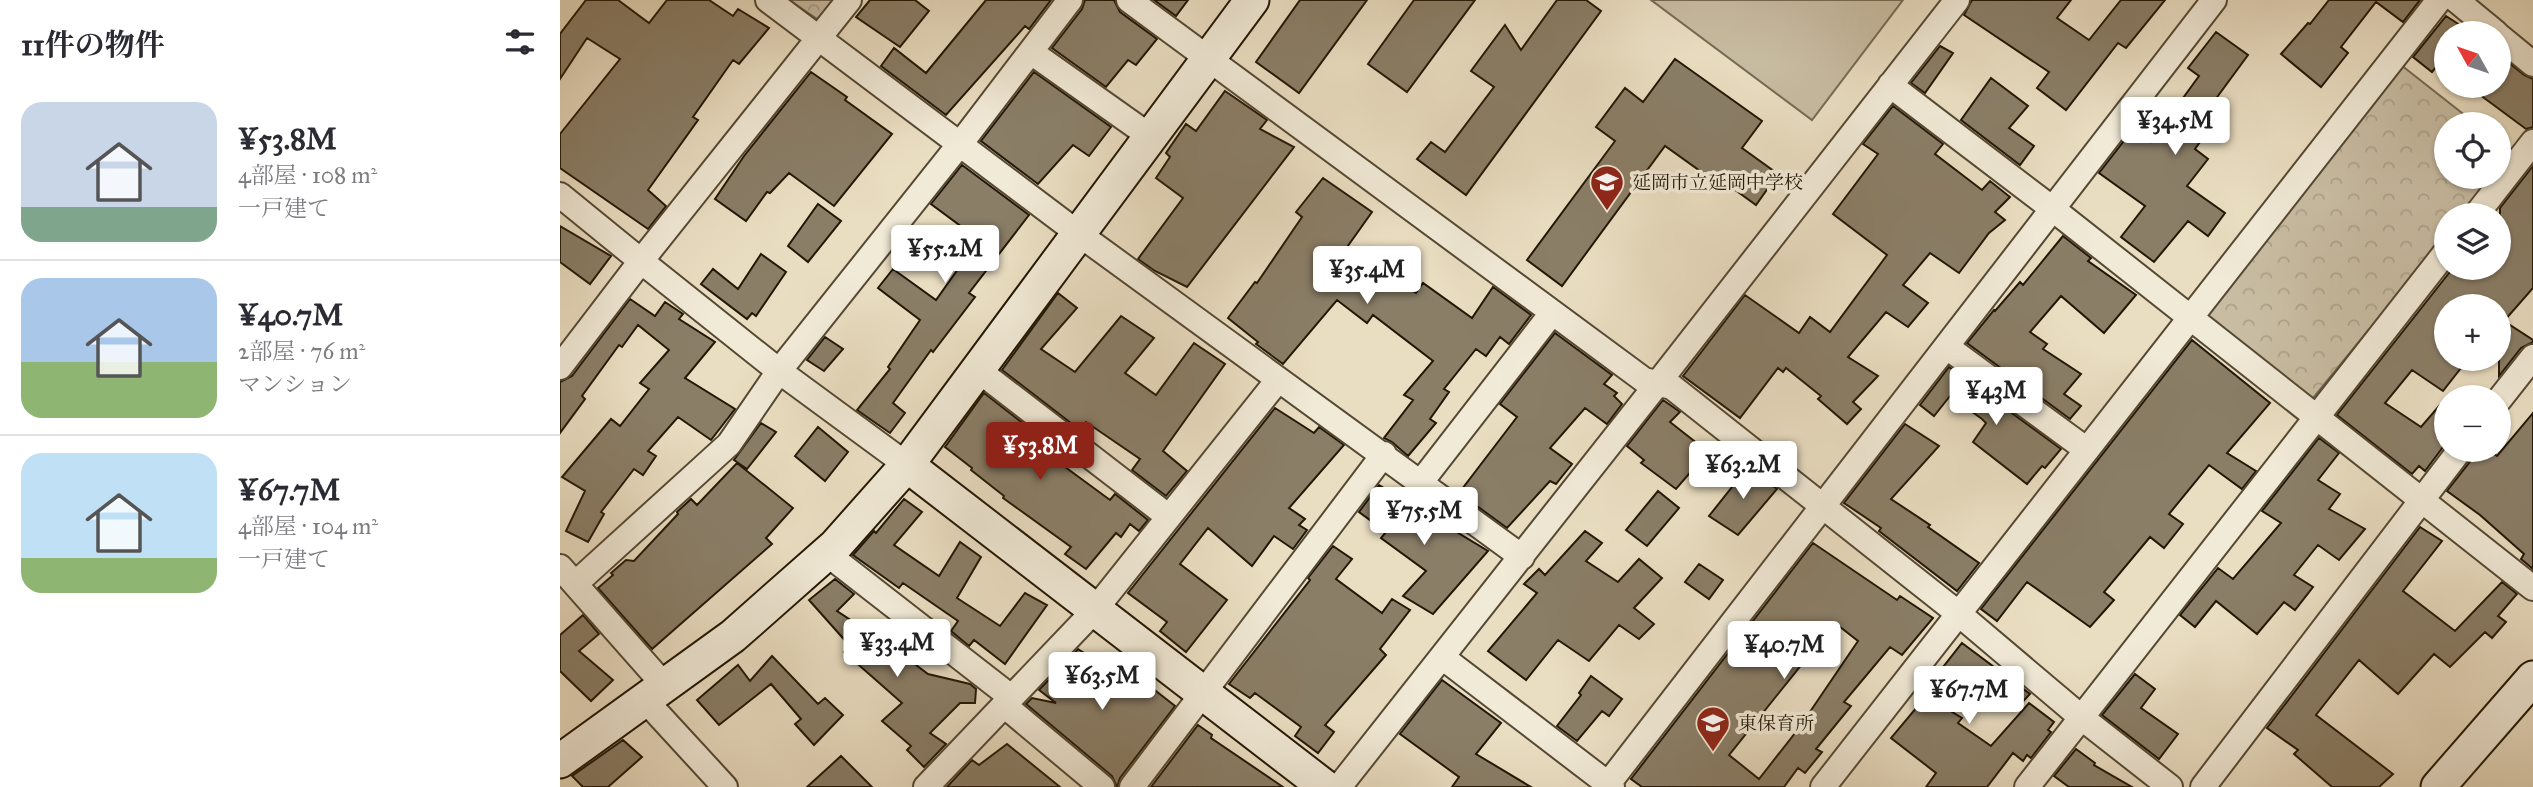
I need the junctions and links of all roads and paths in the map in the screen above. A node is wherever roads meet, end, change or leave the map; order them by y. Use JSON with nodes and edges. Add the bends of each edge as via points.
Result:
{"nodes":[{"id":1,"x":768,"y":0,"type":"edge"},
{"id":2,"x":849,"y":0,"type":"edge"},
{"id":3,"x":1070,"y":0,"type":"edge"},
{"id":4,"x":1129,"y":0,"type":"edge"},
{"id":5,"x":1252,"y":0,"type":"edge"},
{"id":6,"x":1957,"y":0,"type":"edge"},
{"id":7,"x":2214,"y":0,"type":"edge"},
{"id":8,"x":2439,"y":0,"type":"edge"},
{"id":9,"x":2456,"y":0,"type":"edge"},
{"id":10,"x":2481,"y":21,"type":"edge"},
{"id":11,"x":818,"y":37,"type":"junction"},
{"id":12,"x":2511,"y":46,"type":"edge"},
{"id":13,"x":1031,"y":52,"type":"junction"},
{"id":14,"x":1208,"y":60,"type":"junction"},
{"id":15,"x":2533,"y":64,"type":"edge"},
{"id":16,"x":1890,"y":85,"type":"junction"},
{"id":17,"x":1151,"y":138,"type":"junction"},
{"id":18,"x":2533,"y":142,"type":"edge"},
{"id":19,"x":959,"y":144,"type":"junction"},
{"id":20,"x":560,"y":195,"type":"edge"},
{"id":21,"x":2485,"y":203,"type":"edge"},
{"id":22,"x":2054,"y":210,"type":"junction"},
{"id":23,"x":1079,"y":234,"type":"junction"},
{"id":24,"x":641,"y":261,"type":"junction"},
{"id":25,"x":2434,"y":267,"type":"edge"},
{"id":26,"x":1552,"y":313,"type":"junction"},
{"id":27,"x":2191,"y":318,"type":"junction"},
{"id":28,"x":1947,"y":347,"type":"junction"},
{"id":29,"x":2533,"y":357,"type":"edge"},
{"id":30,"x":560,"y":367,"type":"edge"},
{"id":31,"x":978,"y":370,"type":"junction"},
{"id":32,"x":779,"y":371,"type":"junction"},
{"id":33,"x":1278,"y":380,"type":"junction"},
{"id":34,"x":1658,"y":383,"type":"junction"},
{"id":35,"x":2511,"y":385,"type":"edge"},
{"id":36,"x":2317,"y":417,"type":"junction"},
{"id":37,"x":2087,"y":450,"type":"junction"},
{"id":38,"x":1384,"y":454,"type":"junction"},
{"id":39,"x":2450,"y":462,"type":"edge"},
{"id":40,"x":907,"y":466,"type":"junction"},
{"id":41,"x":1421,"y":482,"type":"junction"},
{"id":42,"x":2421,"y":499,"type":"junction"},
{"id":43,"x":1822,"y":507,"type":"junction"},
{"id":44,"x":1169,"y":517,"type":"junction"},
{"id":45,"x":826,"y":553,"type":"junction"},
{"id":46,"x":1522,"y":557,"type":"junction"},
{"id":47,"x":567,"y":576,"type":"edge"},
{"id":48,"x":2533,"y":588,"type":"edge"},
{"id":49,"x":1094,"y":611,"type":"junction"},
{"id":50,"x":1959,"y":614,"type":"junction"},
{"id":51,"x":1442,"y":657,"type":"junction"},
{"id":52,"x":2533,"y":678,"type":"edge"},
{"id":53,"x":655,"y":693,"type":"junction"},
{"id":54,"x":1202,"y":694,"type":"junction"},
{"id":55,"x":1008,"y":701,"type":"junction"},
{"id":56,"x":2082,"y":718,"type":"junction"},
{"id":57,"x":560,"y":761,"type":"edge"},
{"id":58,"x":1610,"y":786,"type":"edge"},
{"id":59,"x":725,"y":787,"type":"edge"},
{"id":60,"x":926,"y":787,"type":"edge"},
{"id":61,"x":1102,"y":787,"type":"edge"},
{"id":62,"x":1132,"y":787,"type":"edge"},
{"id":63,"x":1325,"y":787,"type":"edge"},
{"id":64,"x":1339,"y":787,"type":"edge"},
{"id":65,"x":1823,"y":787,"type":"edge"},
{"id":66,"x":2027,"y":787,"type":"edge"},
{"id":67,"x":2170,"y":787,"type":"edge"},
{"id":68,"x":2203,"y":787,"type":"edge"},
{"id":69,"x":2438,"y":787,"type":"edge"}],
"edges":[{"from":1,"to":11,"type":"street"},
{"from":2,"to":11,"type":"street"},
{"from":3,"to":13,"type":"street"},
{"from":4,"to":14,"type":"street"},
{"from":5,"to":14,"type":"street"},
{"from":6,"to":16,"type":"street"},
{"from":7,"to":22,"type":"street"},
{"from":8,"to":27,"type":"street"},
{"from":9,"to":10,"type":"street"},
{"from":11,"to":19,"type":"street"},
{"from":11,"to":24,"type":"street"},
{"from":12,"to":15,"type":"street"},
{"from":13,"to":17,"type":"street"},
{"from":13,"to":19,"type":"street"},
{"from":14,"to":17,"type":"street"},
{"from":14,"to":26,"type":"street"},
{"from":16,"to":22,"type":"street"},
{"from":16,"to":34,"type":"street"},
{"from":17,"to":23,"type":"street"},
{"from":18,"to":21,"type":"street"},
{"from":19,"to":23,"type":"street"},
{"from":19,"to":32,"type":"street"},
{"from":20,"to":24,"type":"street"},
{"from":22,"to":27,"type":"street"},
{"from":22,"to":28,"type":"street"},
{"from":23,"to":31,"type":"street"},
{"from":23,"to":33,"type":"street"},
{"from":24,"to":30,"type":"street"},
{"from":24,"to":32,"type":"street"},
{"from":25,"to":36,"type":"street"},
{"from":26,"to":34,"type":"street","via":[[1644,380]]},
{"from":26,"to":41,"type":"street"},
{"from":27,"to":36,"type":"street"},
{"from":27,"to":37,"type":"street"},
{"from":28,"to":37,"type":"street"},
{"from":28,"to":43,"type":"street"},
{"from":29,"to":35,"type":"street"},
{"from":31,"to":40,"type":"street"},
{"from":31,"to":44,"type":"street"},
{"from":32,"to":40,"type":"street"},
{"from":32,"to":47,"type":"street","via":[[729,444]]},
{"from":33,"to":38,"type":"street"},
{"from":33,"to":44,"type":"street"},
{"from":34,"to":43,"type":"street","via":[[1672,387]]},
{"from":34,"to":46,"type":"street"},
{"from":36,"to":42,"type":"street"},
{"from":36,"to":56,"type":"street"},
{"from":37,"to":50,"type":"street"},
{"from":38,"to":41,"type":"street"},
{"from":38,"to":54,"type":"street"},
{"from":39,"to":42,"type":"street"},
{"from":40,"to":45,"type":"street"},
{"from":40,"to":49,"type":"street"},
{"from":41,"to":46,"type":"street"},
{"from":42,"to":48,"type":"street"},
{"from":42,"to":68,"type":"street"},
{"from":43,"to":50,"type":"street"},
{"from":43,"to":58,"type":"street"},
{"from":44,"to":49,"type":"street"},
{"from":45,"to":53,"type":"street","via":[[733,636]]},
{"from":45,"to":55,"type":"street"},
{"from":46,"to":51,"type":"street"},
{"from":47,"to":53,"type":"street"},
{"from":49,"to":54,"type":"street"},
{"from":49,"to":55,"type":"street"},
{"from":50,"to":56,"type":"street"},
{"from":50,"to":65,"type":"street"},
{"from":51,"to":58,"type":"street"},
{"from":51,"to":64,"type":"street"},
{"from":52,"to":69,"type":"street"},
{"from":53,"to":57,"type":"street"},
{"from":53,"to":59,"type":"street"},
{"from":54,"to":62,"type":"street"},
{"from":54,"to":63,"type":"street"},
{"from":55,"to":60,"type":"street"},
{"from":55,"to":61,"type":"street"},
{"from":56,"to":66,"type":"street"},
{"from":56,"to":67,"type":"street"}]}
